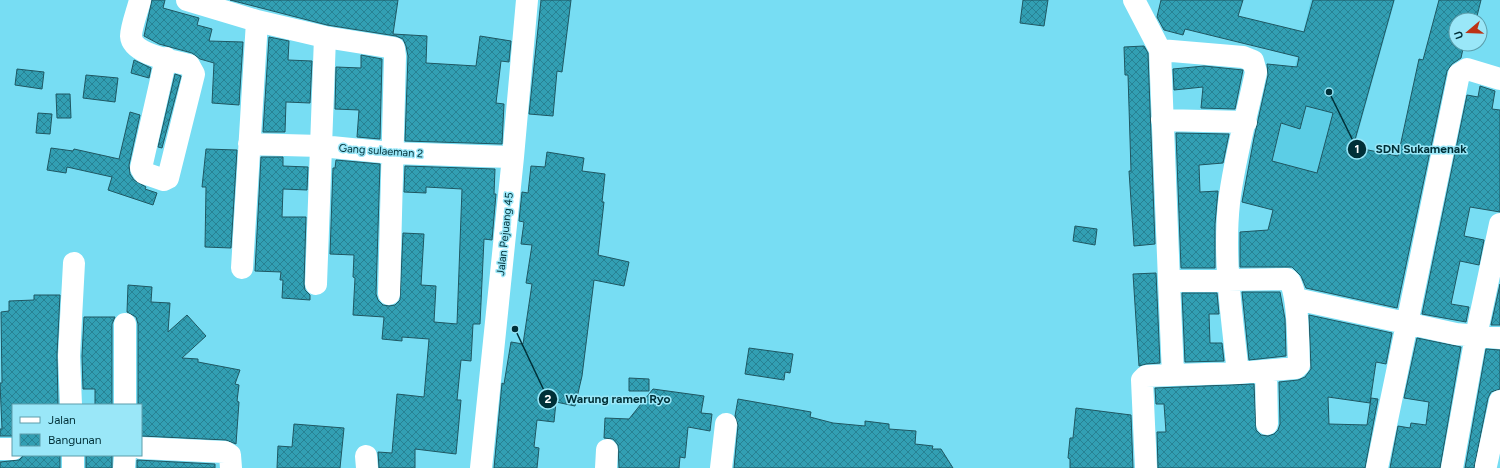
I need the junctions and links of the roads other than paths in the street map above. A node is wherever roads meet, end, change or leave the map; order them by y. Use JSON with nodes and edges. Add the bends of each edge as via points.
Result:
{"nodes":[{"id":1,"x":140,"y":0,"type":"edge"},
{"id":2,"x":186,"y":0,"type":"edge"},
{"id":3,"x":527,"y":0,"type":"edge"},
{"id":4,"x":1134,"y":0,"type":"edge"},
{"id":5,"x":256,"y":21,"type":"junction"},
{"id":6,"x":325,"y":37,"type":"junction"},
{"id":7,"x":1160,"y":50,"type":"junction"},
{"id":8,"x":166,"y":58,"type":"junction"},
{"id":9,"x":1500,"y":79,"type":"edge"},
{"id":10,"x":1162,"y":120,"type":"junction"},
{"id":11,"x":1246,"y":122,"type":"junction"},
{"id":12,"x":249,"y":144,"type":"junction"},
{"id":13,"x":321,"y":146,"type":"junction"},
{"id":14,"x":392,"y":153,"type":"junction"},
{"id":15,"x":513,"y":157,"type":"junction"},
{"id":16,"x":1500,"y":224,"type":"edge"},
{"id":17,"x":74,"y":262,"type":"dead end"},
{"id":18,"x":242,"y":268,"type":"dead end"},
{"id":19,"x":1169,"y":281,"type":"junction"},
{"id":20,"x":1229,"y":281,"type":"junction"},
{"id":21,"x":316,"y":284,"type":"dead end"},
{"id":22,"x":388,"y":294,"type":"dead end"},
{"id":23,"x":1296,"y":299,"type":"junction"},
{"id":24,"x":125,"y":324,"type":"dead end"},
{"id":25,"x":1407,"y":324,"type":"junction"},
{"id":26,"x":1476,"y":336,"type":"junction"},
{"id":27,"x":1500,"y":338,"type":"edge"},
{"id":28,"x":1266,"y":372,"type":"junction"},
{"id":29,"x":1238,"y":373,"type":"junction"},
{"id":30,"x":1173,"y":375,"type":"junction"},
{"id":31,"x":1500,"y":401,"type":"edge"},
{"id":32,"x":71,"y":404,"type":"edge"},
{"id":33,"x":125,"y":404,"type":"edge"},
{"id":34,"x":726,"y":424,"type":"dead end"},
{"id":35,"x":1267,"y":424,"type":"dead end"},
{"id":36,"x":142,"y":448,"type":"edge"},
{"id":37,"x":0,"y":449,"type":"edge"},
{"id":38,"x":12,"y":449,"type":"edge"},
{"id":39,"x":73,"y":456,"type":"edge"},
{"id":40,"x":125,"y":456,"type":"edge"},
{"id":41,"x":172,"y":459,"type":"edge"},
{"id":42,"x":1486,"y":466,"type":"dead end"},
{"id":43,"x":73,"y":468,"type":"edge"},
{"id":44,"x":124,"y":468,"type":"edge"},
{"id":45,"x":232,"y":468,"type":"edge"},
{"id":46,"x":481,"y":468,"type":"edge"},
{"id":47,"x":721,"y":468,"type":"edge"},
{"id":48,"x":1146,"y":468,"type":"edge"},
{"id":49,"x":1377,"y":468,"type":"edge"},
{"id":50,"x":1452,"y":468,"type":"edge"}],
"edges":[{"from":1,"to":8,"type":"street","via":[[131,36],[134,45],[143,52]]},
{"from":2,"to":5,"type":"street"},
{"from":3,"to":15,"type":"street","name":"Jalan Pejuang 45"},
{"from":4,"to":7,"type":"street"},
{"from":5,"to":6,"type":"street"},
{"from":5,"to":12,"type":"street"},
{"from":6,"to":13,"type":"street"},
{"from":6,"to":14,"type":"street","via":[[394,48]]},
{"from":7,"to":10,"type":"street"},
{"from":7,"to":11,"type":"street","via":[[1243,57],[1254,61],[1256,72]]},
{"from":8,"to":8,"type":"street","via":[[190,65],[194,74],[168,178],[164,180],[144,173],[141,168]]},
{"from":9,"to":25,"type":"street","via":[[1467,69],[1459,74]]},
{"from":10,"to":11,"type":"street"},
{"from":10,"to":19,"type":"street"},
{"from":11,"to":20,"type":"street","via":[[1229,203]]},
{"from":12,"to":13,"type":"street","name":"Gang sulaeman 2"},
{"from":12,"to":18,"type":"street"},
{"from":13,"to":14,"type":"street","name":"Gang sulaeman 2"},
{"from":13,"to":21,"type":"street"},
{"from":14,"to":15,"type":"street","name":"Gang sulaeman 2"},
{"from":14,"to":22,"type":"street"},
{"from":15,"to":46,"type":"street","name":"Jalan Pejuang 45"},
{"from":16,"to":26,"type":"street"},
{"from":17,"to":32,"type":"street","via":[[69,356]]},
{"from":19,"to":20,"type":"street"},
{"from":19,"to":30,"type":"street"},
{"from":20,"to":23,"type":"street","via":[[1287,279],[1292,283]]},
{"from":20,"to":29,"type":"street"},
{"from":23,"to":25,"type":"street"},
{"from":23,"to":28,"type":"street","via":[[1298,367]]},
{"from":24,"to":33,"type":"street"},
{"from":25,"to":26,"type":"street"},
{"from":25,"to":49,"type":"street"},
{"from":26,"to":27,"type":"street"},
{"from":26,"to":50,"type":"street"},
{"from":28,"to":29,"type":"street"},
{"from":28,"to":35,"type":"street"},
{"from":29,"to":30,"type":"street"},
{"from":30,"to":48,"type":"street","via":[[1146,376],[1142,380]]},
{"from":31,"to":42,"type":"street"},
{"from":34,"to":47,"type":"street"},
{"from":36,"to":41,"type":"street"},
{"from":37,"to":38,"type":"street"},
{"from":39,"to":43,"type":"street"},
{"from":40,"to":44,"type":"street"},
{"from":41,"to":45,"type":"street","via":[[225,452],[230,454]]}]}
